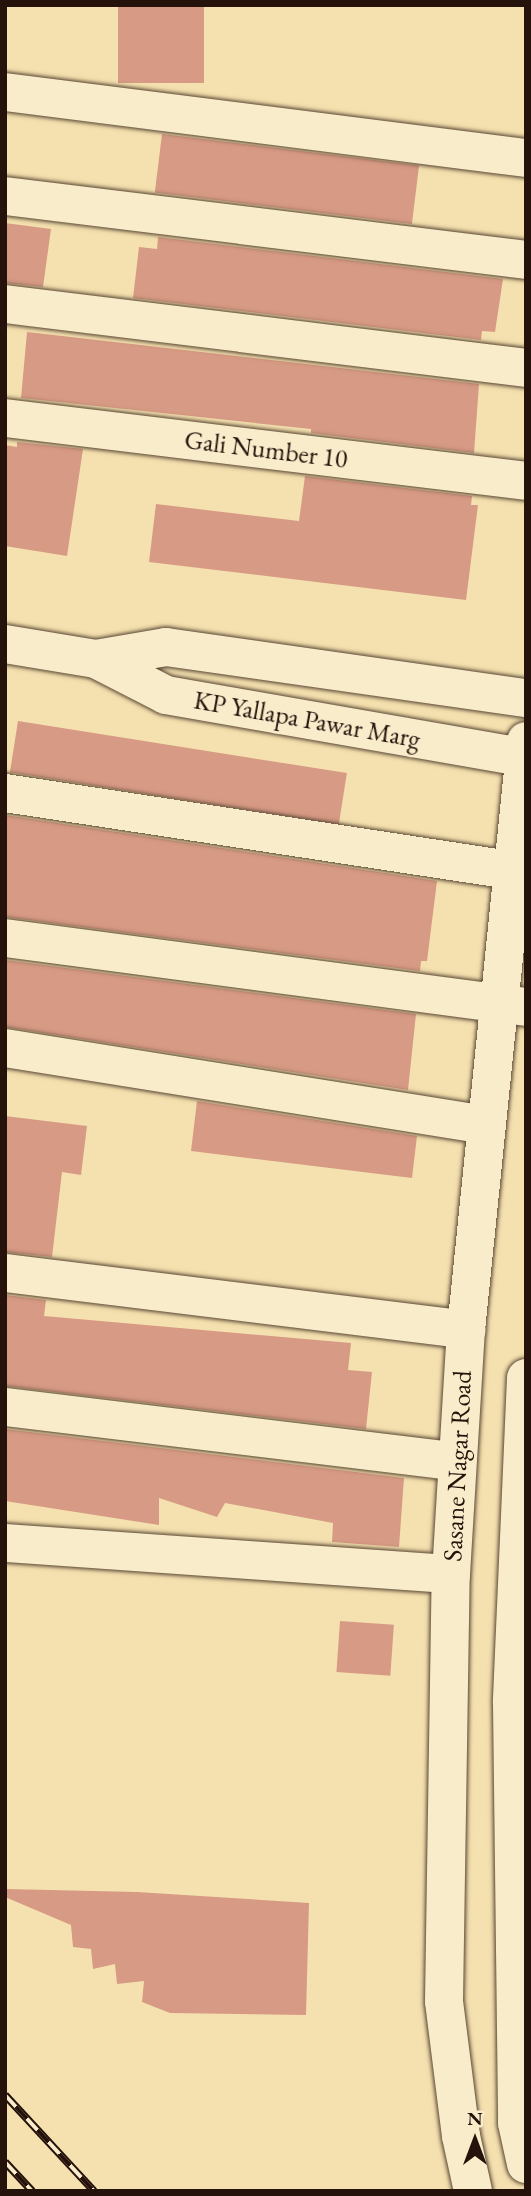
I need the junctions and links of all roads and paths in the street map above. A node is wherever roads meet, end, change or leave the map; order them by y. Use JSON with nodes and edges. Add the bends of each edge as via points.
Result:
{"nodes":[{"id":1,"x":5,"y":92,"type":"edge"},
{"id":2,"x":526,"y":158,"type":"edge"},
{"id":3,"x":5,"y":197,"type":"edge"},
{"id":4,"x":526,"y":260,"type":"edge"},
{"id":5,"x":5,"y":304,"type":"edge"},
{"id":6,"x":526,"y":368,"type":"edge"},
{"id":7,"x":5,"y":418,"type":"edge"},
{"id":8,"x":526,"y":481,"type":"edge"},
{"id":9,"x":5,"y":644,"type":"edge"},
{"id":10,"x":96,"y":659,"type":"junction"},
{"id":11,"x":526,"y":698,"type":"edge"},
{"id":12,"x":525,"y":753,"type":"edge"},
{"id":13,"x":5,"y":793,"type":"edge"},
{"id":14,"x":510,"y":870,"type":"junction"},
{"id":15,"x":5,"y":937,"type":"edge"},
{"id":16,"x":511,"y":1006,"type":"edge"},
{"id":17,"x":5,"y":1048,"type":"edge"},
{"id":18,"x":486,"y":1125,"type":"junction"},
{"id":19,"x":5,"y":1273,"type":"edge"},
{"id":20,"x":466,"y":1330,"type":"junction"},
{"id":21,"x":526,"y":1378,"type":"edge"},
{"id":22,"x":5,"y":1407,"type":"edge"},
{"id":23,"x":523,"y":1443,"type":"edge"},
{"id":24,"x":457,"y":1462,"type":"junction"},
{"id":25,"x":5,"y":1543,"type":"edge"},
{"id":26,"x":451,"y":1574,"type":"junction"},
{"id":27,"x":519,"y":1703,"type":"edge"},
{"id":28,"x":520,"y":1968,"type":"edge"},
{"id":29,"x":526,"y":2164,"type":"edge"},
{"id":30,"x":473,"y":2191,"type":"edge"}],
"edges":[{"from":1,"to":2,"type":"street"},
{"from":3,"to":4,"type":"street"},
{"from":5,"to":6,"type":"street"},
{"from":7,"to":8,"type":"street","name":"Gali Number 10"},
{"from":9,"to":10,"type":"street","name":"KP Yallapa Pawar Marg"},
{"from":10,"to":11,"type":"street","name":"KP Yallapa Pawar Marg","via":[[166,647]]},
{"from":10,"to":12,"type":"street","name":"KP Yallapa Pawar Marg","via":[[166,695]]},
{"from":12,"to":14,"type":"street","name":"Sasane Nagar Road"},
{"from":13,"to":14,"type":"street"},
{"from":14,"to":16,"type":"street","name":"Sasane Nagar Road"},
{"from":15,"to":16,"type":"street"},
{"from":16,"to":18,"type":"street","name":"Sasane Nagar Road"},
{"from":17,"to":18,"type":"street"},
{"from":18,"to":20,"type":"street","name":"Sasane Nagar Road"},
{"from":19,"to":20,"type":"street"},
{"from":20,"to":24,"type":"street","name":"Sasane Nagar Road"},
{"from":21,"to":23,"type":"street"},
{"from":22,"to":24,"type":"street"},
{"from":23,"to":27,"type":"street"},
{"from":24,"to":26,"type":"street","name":"Sasane Nagar Road"},
{"from":25,"to":26,"type":"street"},
{"from":26,"to":30,"type":"street","name":"Sasane Nagar Road","via":[[444,2001],[461,2136]]},
{"from":27,"to":28,"type":"street"},
{"from":28,"to":29,"type":"street","via":[[517,2123]]}]}
